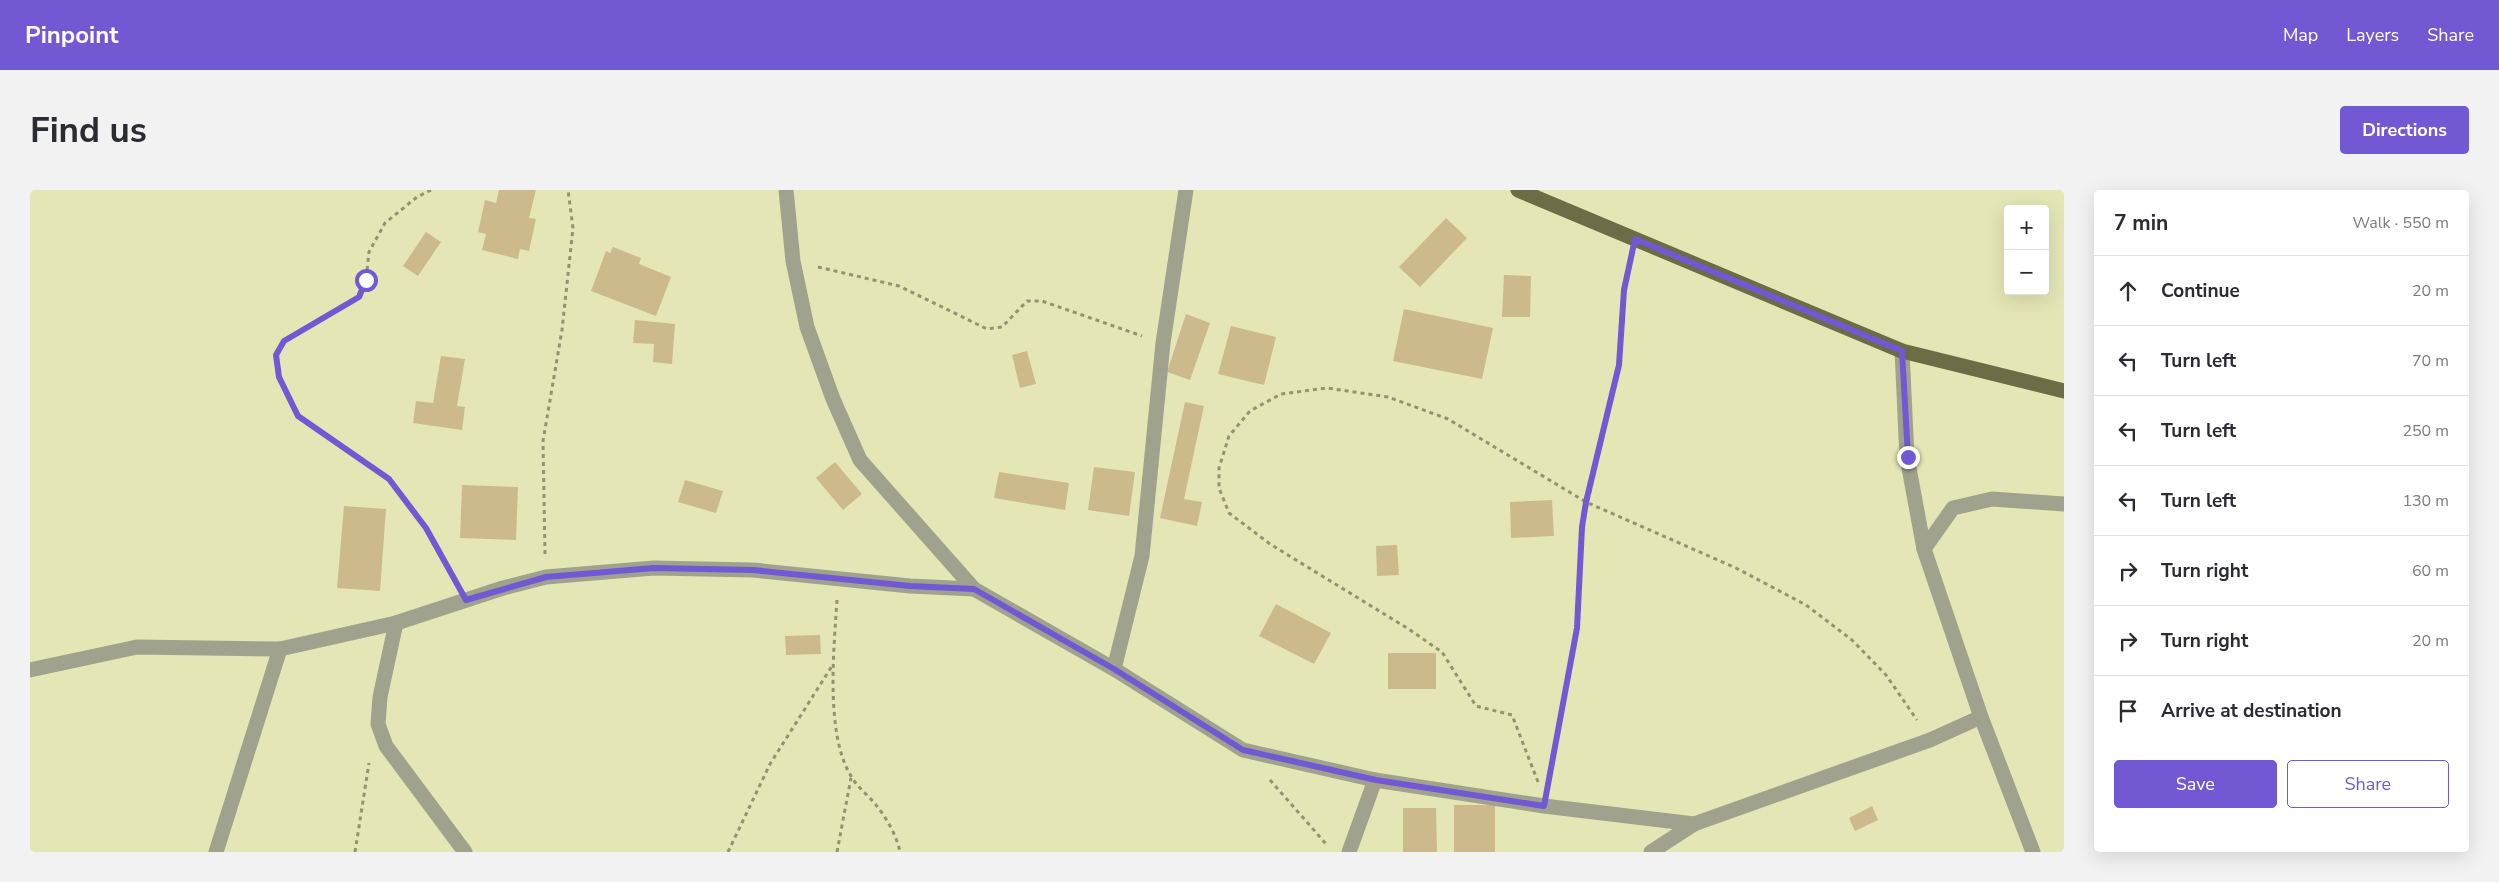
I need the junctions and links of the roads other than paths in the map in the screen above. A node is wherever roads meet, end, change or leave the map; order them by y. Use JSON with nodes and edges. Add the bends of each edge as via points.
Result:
{"nodes":[{"id":1,"x":786,"y":190,"type":"edge"},
{"id":2,"x":1186,"y":190,"type":"edge"},
{"id":3,"x":1518,"y":190,"type":"edge"},
{"id":4,"x":1902,"y":351,"type":"junction"},
{"id":5,"x":2064,"y":391,"type":"edge"},
{"id":6,"x":2064,"y":504,"type":"edge"},
{"id":7,"x":1924,"y":549,"type":"junction"},
{"id":8,"x":974,"y":589,"type":"junction"},
{"id":9,"x":396,"y":623,"type":"junction"},
{"id":10,"x":280,"y":649,"type":"junction"},
{"id":11,"x":1114,"y":669,"type":"junction"},
{"id":12,"x":30,"y":670,"type":"edge"},
{"id":13,"x":1981,"y":716,"type":"junction"},
{"id":14,"x":1376,"y":780,"type":"junction"},
{"id":15,"x":1694,"y":824,"type":"junction"},
{"id":16,"x":216,"y":852,"type":"edge"},
{"id":17,"x":465,"y":852,"type":"edge"},
{"id":18,"x":1349,"y":852,"type":"edge"},
{"id":19,"x":1651,"y":852,"type":"edge"},
{"id":20,"x":2033,"y":852,"type":"edge"}],
"edges":[{"from":1,"to":8,"type":"street","via":[[793,261],[807,327],[860,460]]},
{"from":2,"to":11,"type":"street","via":[[1163,343],[1142,556]]},
{"from":3,"to":4,"type":"main road"},
{"from":4,"to":5,"type":"main road"},
{"from":4,"to":7,"type":"street","via":[[1908,457]]},
{"from":6,"to":7,"type":"street","via":[[1992,500],[1953,508]]},
{"from":7,"to":13,"type":"street"},
{"from":8,"to":9,"type":"street","via":[[753,570],[654,568],[546,577]]},
{"from":8,"to":11,"type":"street"},
{"from":9,"to":10,"type":"street"},
{"from":9,"to":17,"type":"street","via":[[380,697],[378,724],[386,746]]},
{"from":10,"to":12,"type":"street","via":[[137,647]]},
{"from":10,"to":16,"type":"street"},
{"from":11,"to":14,"type":"street","via":[[1243,750]]},
{"from":13,"to":15,"type":"street","via":[[1930,740]]},
{"from":13,"to":20,"type":"street"},
{"from":14,"to":15,"type":"street"},
{"from":14,"to":18,"type":"street"},
{"from":15,"to":19,"type":"street"}]}
